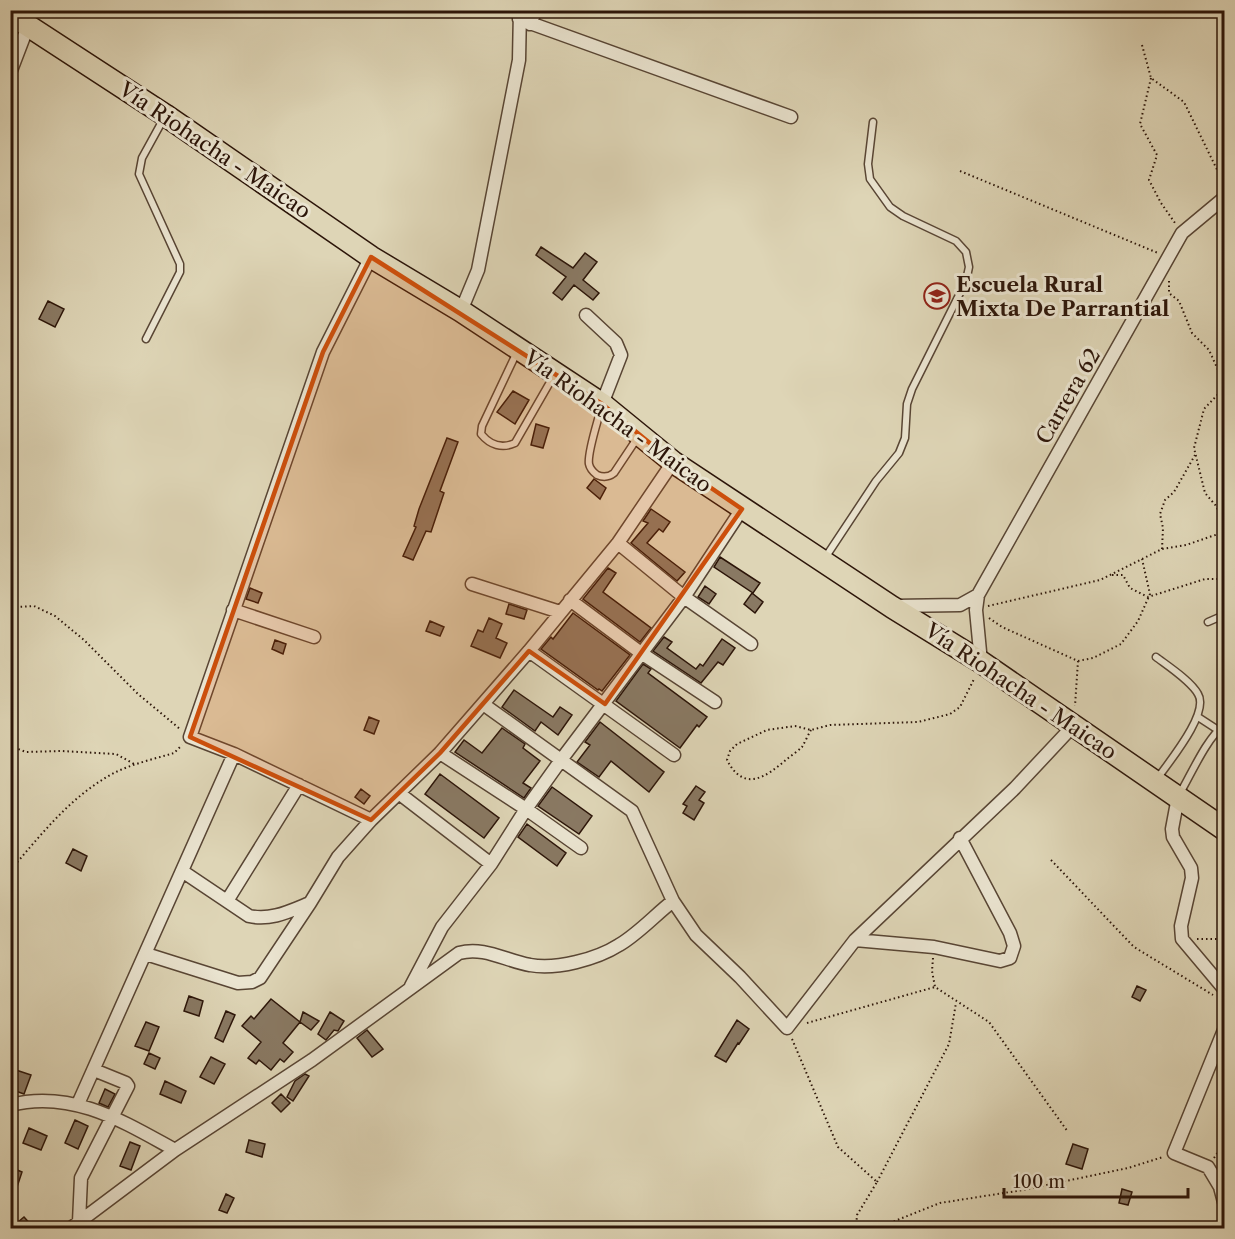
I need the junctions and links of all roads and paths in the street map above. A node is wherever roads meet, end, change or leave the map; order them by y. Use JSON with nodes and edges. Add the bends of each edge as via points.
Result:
{"nodes":[{"id":1,"x":536,"y":10,"type":"edge"},
{"id":2,"x":523,"y":18,"type":"edge"},
{"id":3,"x":16,"y":23,"type":"edge"},
{"id":4,"x":1142,"y":45,"type":"dead end"},
{"id":5,"x":10,"y":73,"type":"edge"},
{"id":6,"x":1151,"y":78,"type":"junction"},
{"id":7,"x":165,"y":115,"type":"junction"},
{"id":8,"x":791,"y":117,"type":"dead end"},
{"id":9,"x":873,"y":122,"type":"dead end"},
{"id":10,"x":960,"y":171,"type":"dead end"},
{"id":11,"x":1224,"y":184,"type":"edge"},
{"id":12,"x":1224,"y":198,"type":"edge"},
{"id":13,"x":1182,"y":233,"type":"junction"},
{"id":14,"x":371,"y":257,"type":"junction"},
{"id":15,"x":1170,"y":257,"type":"junction"},
{"id":16,"x":461,"y":311,"type":"junction"},
{"id":17,"x":586,"y":315,"type":"dead end"},
{"id":18,"x":146,"y":339,"type":"dead end"},
{"id":19,"x":519,"y":349,"type":"junction"},
{"id":20,"x":555,"y":373,"type":"junction"},
{"id":21,"x":1224,"y":383,"type":"edge"},
{"id":22,"x":1224,"y":388,"type":"edge"},
{"id":23,"x":602,"y":404,"type":"junction"},
{"id":24,"x":639,"y":436,"type":"junction"},
{"id":25,"x":1195,"y":455,"type":"junction"},
{"id":26,"x":673,"y":462,"type":"junction"},
{"id":27,"x":742,"y":509,"type":"junction"},
{"id":28,"x":1224,"y":533,"type":"edge"},
{"id":29,"x":618,"y":543,"type":"junction"},
{"id":30,"x":1162,"y":549,"type":"junction"},
{"id":31,"x":1142,"y":559,"type":"junction"},
{"id":32,"x":823,"y":561,"type":"junction"},
{"id":33,"x":1109,"y":575,"type":"junction"},
{"id":34,"x":1224,"y":579,"type":"edge"},
{"id":35,"x":472,"y":584,"type":"dead end"},
{"id":36,"x":978,"y":595,"type":"junction"},
{"id":37,"x":684,"y":597,"type":"junction"},
{"id":38,"x":1148,"y":597,"type":"junction"},
{"id":39,"x":570,"y":600,"type":"junction"},
{"id":40,"x":892,"y":607,"type":"junction"},
{"id":41,"x":233,"y":610,"type":"junction"},
{"id":42,"x":976,"y":610,"type":"junction"},
{"id":43,"x":560,"y":612,"type":"junction"},
{"id":44,"x":10,"y":614,"type":"edge"},
{"id":45,"x":1224,"y":615,"type":"edge"},
{"id":46,"x":1208,"y":622,"type":"dead end"},
{"id":47,"x":314,"y":637,"type":"dead end"},
{"id":48,"x":751,"y":644,"type":"dead end"},
{"id":49,"x":529,"y":651,"type":"junction"},
{"id":50,"x":641,"y":653,"type":"junction"},
{"id":51,"x":1156,"y":657,"type":"dead end"},
{"id":52,"x":1078,"y":661,"type":"junction"},
{"id":53,"x":981,"y":663,"type":"junction"},
{"id":54,"x":715,"y":702,"type":"dead end"},
{"id":55,"x":483,"y":704,"type":"junction"},
{"id":56,"x":605,"y":704,"type":"junction"},
{"id":57,"x":1198,"y":717,"type":"junction"},
{"id":58,"x":1224,"y":725,"type":"edge"},
{"id":59,"x":1073,"y":726,"type":"junction"},
{"id":60,"x":811,"y":730,"type":"junction"},
{"id":61,"x":1218,"y":730,"type":"junction"},
{"id":62,"x":190,"y":737,"type":"junction"},
{"id":63,"x":10,"y":746,"type":"edge"},
{"id":64,"x":440,"y":753,"type":"junction"},
{"id":65,"x":234,"y":754,"type":"junction"},
{"id":66,"x":674,"y":754,"type":"dead end"},
{"id":67,"x":561,"y":760,"type":"junction"},
{"id":68,"x":136,"y":765,"type":"junction"},
{"id":69,"x":1155,"y":782,"type":"junction"},
{"id":70,"x":299,"y":785,"type":"junction"},
{"id":71,"x":400,"y":794,"type":"junction"},
{"id":72,"x":1178,"y":796,"type":"junction"},
{"id":73,"x":526,"y":809,"type":"junction"},
{"id":74,"x":371,"y":820,"type":"junction"},
{"id":75,"x":1224,"y":829,"type":"edge"},
{"id":76,"x":960,"y":838,"type":"junction"},
{"id":77,"x":581,"y":848,"type":"dead end"},
{"id":78,"x":1051,"y":860,"type":"dead end"},
{"id":79,"x":491,"y":864,"type":"junction"},
{"id":80,"x":10,"y":866,"type":"edge"},
{"id":81,"x":182,"y":872,"type":"junction"},
{"id":82,"x":227,"y":901,"type":"junction"},
{"id":83,"x":673,"y":901,"type":"junction"},
{"id":84,"x":310,"y":903,"type":"junction"},
{"id":85,"x":1182,"y":939,"type":"junction"},
{"id":86,"x":1224,"y":939,"type":"edge"},
{"id":87,"x":855,"y":940,"type":"junction"},
{"id":88,"x":934,"y":946,"type":"junction"},
{"id":89,"x":146,"y":954,"type":"junction"},
{"id":90,"x":935,"y":987,"type":"junction"},
{"id":91,"x":409,"y":990,"type":"junction"},
{"id":92,"x":1219,"y":993,"type":"edge"},
{"id":93,"x":956,"y":1002,"type":"junction"},
{"id":94,"x":787,"y":1028,"type":"junction"},
{"id":95,"x":1224,"y":1030,"type":"edge"},
{"id":96,"x":94,"y":1070,"type":"junction"},
{"id":97,"x":78,"y":1104,"type":"junction"},
{"id":98,"x":10,"y":1105,"type":"edge"},
{"id":99,"x":113,"y":1116,"type":"junction"},
{"id":100,"x":1068,"y":1132,"type":"dead end"},
{"id":101,"x":1224,"y":1143,"type":"edge"},
{"id":102,"x":175,"y":1150,"type":"junction"},
{"id":103,"x":1174,"y":1153,"type":"junction"},
{"id":104,"x":1208,"y":1167,"type":"junction"},
{"id":105,"x":877,"y":1182,"type":"junction"},
{"id":106,"x":1224,"y":1202,"type":"edge"},
{"id":107,"x":75,"y":1226,"type":"edge"},
{"id":108,"x":856,"y":1228,"type":"edge"},
{"id":109,"x":877,"y":1228,"type":"edge"}],
"edges":[{"from":1,"to":2,"type":"street"},
{"from":2,"to":8,"type":"street"},
{"from":2,"to":16,"type":"street","via":[[519,60],[478,270]]},
{"from":3,"to":5,"type":"street"},
{"from":3,"to":7,"type":"highway","name":"Vía Riohacha - Maicao"},
{"from":4,"to":6,"type":"path"},
{"from":6,"to":11,"type":"path","via":[[1184,102]]},
{"from":6,"to":13,"type":"path","via":[[1140,124],[1157,154],[1149,180]]},
{"from":7,"to":14,"type":"highway","name":"Vía Riohacha - Maicao"},
{"from":7,"to":18,"type":"lane","via":[[142,158],[139,174],[180,264],[180,272]]},
{"from":9,"to":32,"type":"lane","via":[[870,179],[890,207],[956,241],[966,252],[969,267],[966,281],[912,389],[899,453]]},
{"from":10,"to":15,"type":"path"},
{"from":12,"to":13,"type":"street","name":"Carrera 62"},
{"from":13,"to":15,"type":"street","name":"Carrera 62"},
{"from":14,"to":16,"type":"highway","name":"Vía Riohacha - Maicao"},
{"from":14,"to":41,"type":"street","via":[[323,352]]},
{"from":15,"to":21,"type":"path","via":[[1169,293],[1179,301],[1192,333],[1209,350]]},
{"from":15,"to":36,"type":"street","name":"Carrera 62"},
{"from":16,"to":19,"type":"highway","name":"Vía Riohacha - Maicao"},
{"from":17,"to":23,"type":"street","via":[[616,343],[621,355]]},
{"from":19,"to":20,"type":"highway","name":"Vía Riohacha - Maicao"},
{"from":19,"to":20,"type":"lane","via":[[482,426],[481,434],[488,442],[506,447],[515,443]]},
{"from":20,"to":23,"type":"highway","name":"Vía Riohacha - Maicao"},
{"from":22,"to":25,"type":"path","via":[[1204,409]]},
{"from":23,"to":24,"type":"highway","name":"Vía Riohacha - Maicao"},
{"from":23,"to":24,"type":"lane","via":[[589,456],[593,473],[609,477],[615,473]]},
{"from":24,"to":26,"type":"highway","name":"Vía Riohacha - Maicao"},
{"from":25,"to":28,"type":"path","via":[[1205,493],[1217,507]]},
{"from":25,"to":30,"type":"path","via":[[1160,514]]},
{"from":26,"to":27,"type":"highway","name":"Vía Riohacha - Maicao"},
{"from":26,"to":29,"type":"street"},
{"from":27,"to":32,"type":"highway","name":"Vía Riohacha - Maicao"},
{"from":27,"to":37,"type":"street"},
{"from":28,"to":30,"type":"path"},
{"from":29,"to":37,"type":"street"},
{"from":29,"to":39,"type":"street"},
{"from":30,"to":31,"type":"path"},
{"from":31,"to":33,"type":"path"},
{"from":31,"to":38,"type":"path"},
{"from":32,"to":40,"type":"highway","name":"Vía Riohacha - Maicao"},
{"from":33,"to":38,"type":"path","via":[[1123,574],[1130,588]]},
{"from":33,"to":42,"type":"path"},
{"from":34,"to":38,"type":"path","via":[[1205,579]]},
{"from":35,"to":43,"type":"street"},
{"from":36,"to":40,"type":"street","via":[[960,605]]},
{"from":36,"to":42,"type":"street","name":"Carrera 62"},
{"from":37,"to":48,"type":"street"},
{"from":37,"to":50,"type":"street"},
{"from":38,"to":52,"type":"path","via":[[1138,621],[1121,644]]},
{"from":39,"to":43,"type":"street"},
{"from":39,"to":50,"type":"street"},
{"from":40,"to":53,"type":"highway","name":"Vía Riohacha - Maicao"},
{"from":41,"to":47,"type":"street"},
{"from":41,"to":62,"type":"street"},
{"from":42,"to":52,"type":"path","via":[[1002,627]]},
{"from":42,"to":53,"type":"street","name":"Carrera 62"},
{"from":43,"to":49,"type":"street"},
{"from":44,"to":62,"type":"path","via":[[17,607],[34,606],[54,616]]},
{"from":45,"to":46,"type":"lane"},
{"from":49,"to":55,"type":"street"},
{"from":49,"to":56,"type":"street"},
{"from":50,"to":54,"type":"street"},
{"from":50,"to":56,"type":"street"},
{"from":51,"to":57,"type":"lane","via":[[1197,692],[1201,700]]},
{"from":52,"to":59,"type":"path"},
{"from":53,"to":59,"type":"highway","name":"Vía Riohacha - Maicao"},
{"from":53,"to":60,"type":"path","via":[[960,706],[950,714],[918,722],[830,725]]},
{"from":55,"to":64,"type":"street"},
{"from":55,"to":67,"type":"street"},
{"from":56,"to":66,"type":"street"},
{"from":56,"to":67,"type":"street"},
{"from":57,"to":61,"type":"lane"},
{"from":57,"to":69,"type":"lane"},
{"from":58,"to":61,"type":"lane"},
{"from":59,"to":69,"type":"highway","name":"Vía Riohacha - Maicao"},
{"from":59,"to":76,"type":"street","via":[[1015,788]]},
{"from":60,"to":60,"type":"path","via":[[801,747],[759,779],[743,779],[733,772],[727,760],[737,744],[767,730],[795,726]]},
{"from":61,"to":72,"type":"lane"},
{"from":62,"to":65,"type":"street"},
{"from":62,"to":68,"type":"path","via":[[174,753]]},
{"from":63,"to":68,"type":"path","via":[[27,752],[116,754]]},
{"from":64,"to":71,"type":"street"},
{"from":64,"to":73,"type":"street"},
{"from":65,"to":70,"type":"street"},
{"from":65,"to":81,"type":"street"},
{"from":67,"to":73,"type":"street"},
{"from":67,"to":83,"type":"street","via":[[632,810]]},
{"from":68,"to":80,"type":"path","via":[[114,773],[62,810]]},
{"from":69,"to":72,"type":"highway","name":"Vía Riohacha - Maicao"},
{"from":70,"to":74,"type":"street"},
{"from":70,"to":82,"type":"street"},
{"from":71,"to":74,"type":"street"},
{"from":71,"to":79,"type":"street"},
{"from":72,"to":75,"type":"highway","name":"Vía Riohacha - Maicao"},
{"from":72,"to":85,"type":"street","via":[[1173,837],[1191,868],[1192,878],[1181,926]]},
{"from":73,"to":77,"type":"street"},
{"from":73,"to":79,"type":"street"},
{"from":74,"to":84,"type":"street","via":[[338,857]]},
{"from":76,"to":87,"type":"street"},
{"from":76,"to":88,"type":"street","via":[[1011,933],[1014,946],[1010,958],[1000,961]]},
{"from":78,"to":92,"type":"path","via":[[1134,947]]},
{"from":79,"to":91,"type":"street","via":[[442,927]]},
{"from":81,"to":82,"type":"street"},
{"from":81,"to":89,"type":"street"},
{"from":82,"to":84,"type":"street","via":[[249,916],[261,918]]},
{"from":83,"to":91,"type":"street","via":[[619,945],[572,964],[531,966],[469,950],[459,953]]},
{"from":83,"to":94,"type":"street","via":[[696,935]]},
{"from":84,"to":89,"type":"street","via":[[266,972],[252,982],[238,983]]},
{"from":85,"to":86,"type":"path"},
{"from":85,"to":92,"type":"street"},
{"from":87,"to":88,"type":"street"},
{"from":87,"to":94,"type":"street"},
{"from":88,"to":90,"type":"path"},
{"from":89,"to":96,"type":"street"},
{"from":90,"to":93,"type":"path"},
{"from":90,"to":94,"type":"path"},
{"from":91,"to":102,"type":"street","via":[[312,1060]]},
{"from":93,"to":100,"type":"path","via":[[989,1022]]},
{"from":93,"to":105,"type":"path","via":[[949,1044]]},
{"from":94,"to":105,"type":"path","via":[[838,1147]]},
{"from":95,"to":103,"type":"street"},
{"from":96,"to":97,"type":"street"},
{"from":96,"to":99,"type":"street","via":[[128,1086]]},
{"from":97,"to":98,"type":"street","via":[[56,1101]]},
{"from":97,"to":99,"type":"street"},
{"from":99,"to":102,"type":"street"},
{"from":99,"to":107,"type":"street","via":[[81,1178]]},
{"from":101,"to":104,"type":"path"},
{"from":102,"to":107,"type":"street"},
{"from":103,"to":104,"type":"street"},
{"from":103,"to":109,"type":"path","via":[[1128,1168],[940,1203]]},
{"from":104,"to":106,"type":"street"},
{"from":105,"to":108,"type":"path","via":[[857,1215]]}]}
